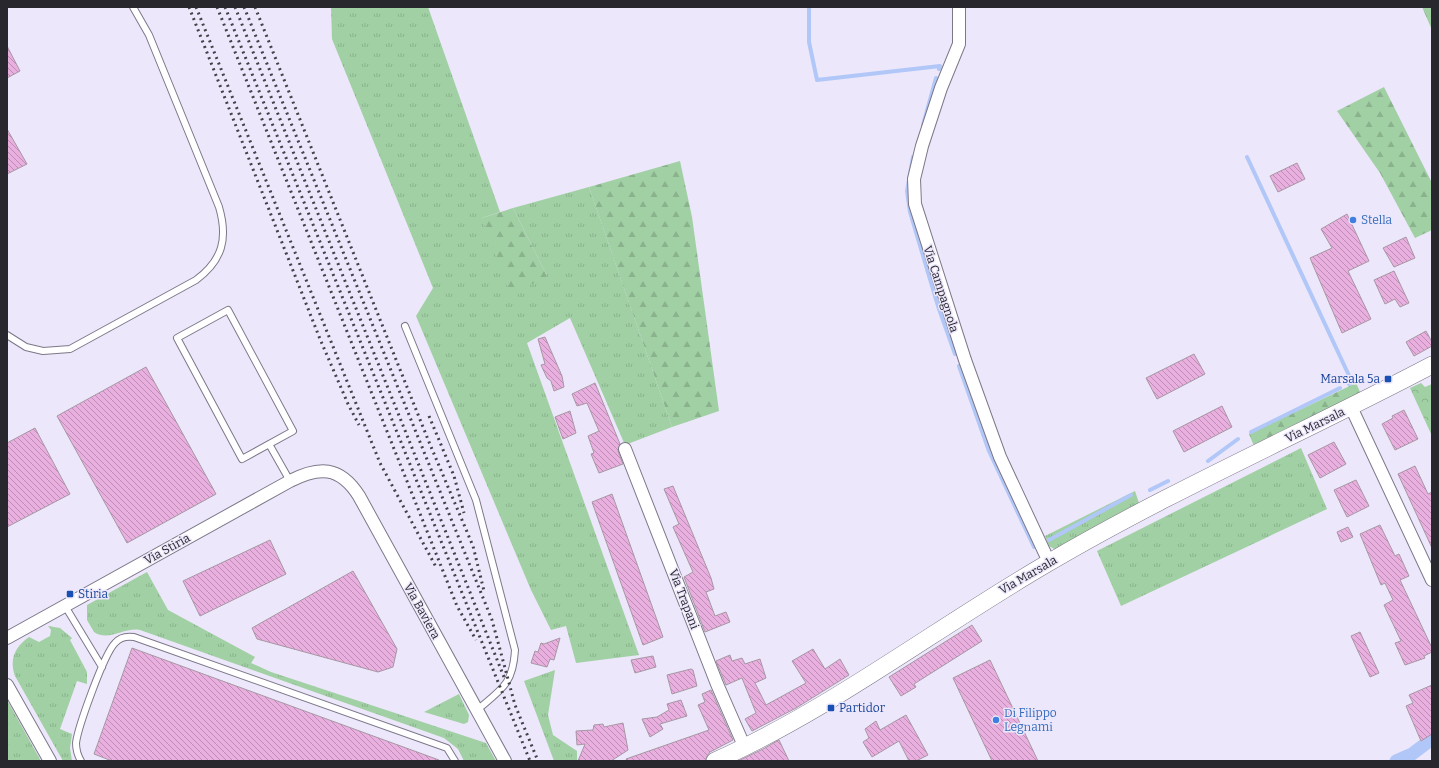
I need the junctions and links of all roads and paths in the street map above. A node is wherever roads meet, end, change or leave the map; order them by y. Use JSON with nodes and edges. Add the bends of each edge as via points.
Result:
{"nodes":[{"id":1,"x":133,"y":7,"type":"edge"},
{"id":2,"x":959,"y":7,"type":"edge"},
{"id":3,"x":405,"y":326,"type":"dead end"},
{"id":4,"x":7,"y":335,"type":"edge"},
{"id":5,"x":1432,"y":365,"type":"edge"},
{"id":6,"x":1351,"y":407,"type":"junction"},
{"id":7,"x":269,"y":444,"type":"junction"},
{"id":8,"x":625,"y":449,"type":"dead end"},
{"id":9,"x":330,"y":471,"type":"joint"},
{"id":10,"x":290,"y":481,"type":"junction"},
{"id":11,"x":1049,"y":562,"type":"junction"},
{"id":12,"x":1432,"y":580,"type":"edge"},
{"id":13,"x":65,"y":606,"type":"junction"},
{"id":14,"x":7,"y":638,"type":"edge"},
{"id":15,"x":102,"y":667,"type":"junction"},
{"id":16,"x":7,"y":685,"type":"edge"},
{"id":17,"x":477,"y":710,"type":"junction"},
{"id":18,"x":745,"y":748,"type":"junction"},
{"id":19,"x":50,"y":761,"type":"edge"},
{"id":20,"x":81,"y":761,"type":"edge"},
{"id":21,"x":454,"y":761,"type":"edge"},
{"id":22,"x":505,"y":761,"type":"edge"},
{"id":23,"x":715,"y":761,"type":"edge"}],
"edges":[{"from":1,"to":4,"type":"lane","via":[[149,35],[219,207],[224,230],[219,254],[213,264],[196,280],[70,349],[43,352],[26,347]]},
{"from":2,"to":11,"type":"street","name":"Via Campagnola","via":[[959,44],[922,146],[914,179],[915,204],[965,360],[998,450]]},
{"from":3,"to":17,"type":"lane","via":[[476,500],[515,650],[514,668],[509,680]]},
{"from":5,"to":6,"type":"street","name":"Via Marsala"},
{"from":6,"to":11,"type":"street","name":"Via Marsala","via":[[1174,494]]},
{"from":6,"to":12,"type":"street","name":"Via Marsala"},
{"from":7,"to":7,"type":"lane","via":[[294,431],[228,310],[177,338],[242,459]]},
{"from":7,"to":10,"type":"lane"},
{"from":8,"to":18,"type":"street","name":"Via Trapani","via":[[717,684]]},
{"from":9,"to":10,"type":"street","name":"Via Stiria","via":[[307,473]]},
{"from":9,"to":17,"type":"street","name":"Via Baviera","via":[[344,478],[359,496]]},
{"from":10,"to":13,"type":"street","name":"Via Stiria"},
{"from":11,"to":18,"type":"street","name":"Via Marsala","via":[[983,601],[794,722]]},
{"from":13,"to":14,"type":"street","name":"Via Stiria"},
{"from":13,"to":15,"type":"lane"},
{"from":15,"to":20,"type":"lane","via":[[78,736],[77,751]]},
{"from":15,"to":21,"type":"lane","via":[[106,655],[114,644],[123,637],[134,636],[446,748]]},
{"from":16,"to":19,"type":"street"},
{"from":17,"to":22,"type":"street","name":"Via Baviera"},
{"from":18,"to":23,"type":"street","name":"Via Marsala"}]}
